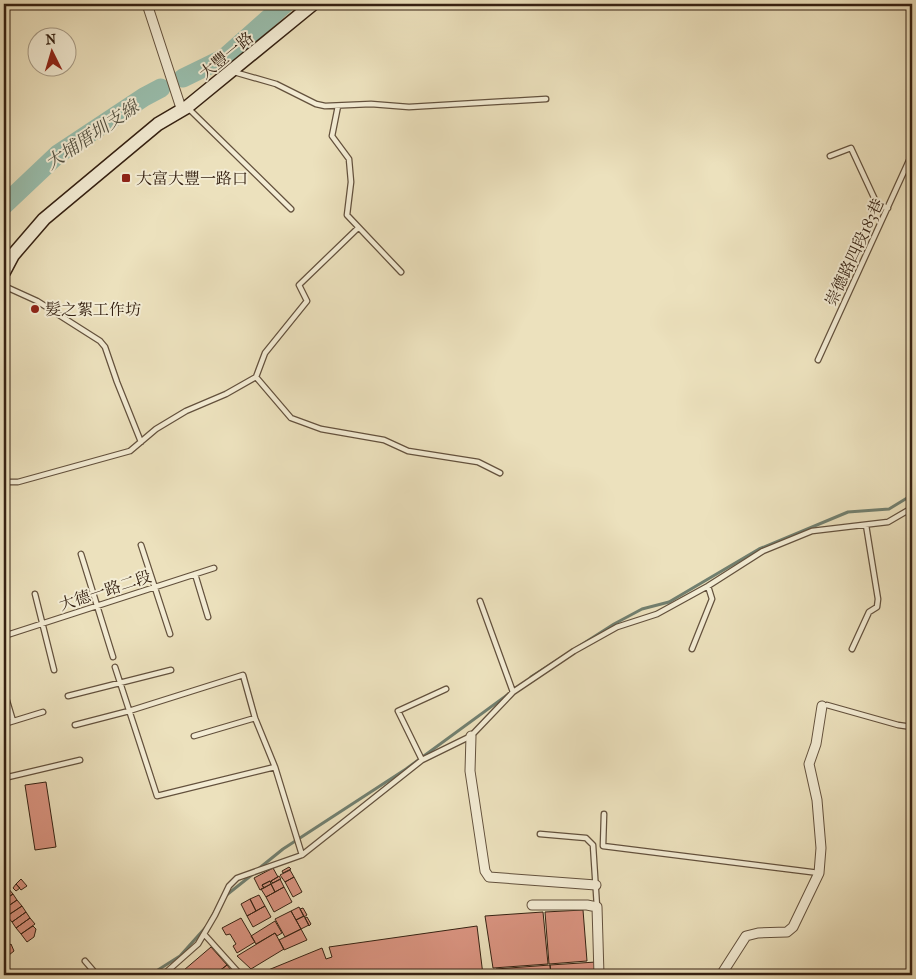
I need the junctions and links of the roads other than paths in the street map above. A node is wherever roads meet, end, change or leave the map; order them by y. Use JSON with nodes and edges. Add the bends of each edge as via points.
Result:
{"nodes":[{"id":1,"x":147,"y":4,"type":"edge"},
{"id":2,"x":313,"y":4,"type":"edge"},
{"id":3,"x":233,"y":71,"type":"junction"},
{"id":4,"x":546,"y":99,"type":"dead end"},
{"id":5,"x":338,"y":106,"type":"junction"},
{"id":6,"x":184,"y":109,"type":"junction"},
{"id":7,"x":912,"y":154,"type":"edge"},
{"id":8,"x":830,"y":156,"type":"dead end"},
{"id":9,"x":888,"y":208,"type":"junction"},
{"id":10,"x":291,"y":209,"type":"dead end"},
{"id":11,"x":358,"y":228,"type":"junction"},
{"id":12,"x":4,"y":272,"type":"edge"},
{"id":13,"x":401,"y":272,"type":"dead end"},
{"id":14,"x":4,"y":286,"type":"edge"},
{"id":15,"x":818,"y":360,"type":"dead end"},
{"id":16,"x":256,"y":377,"type":"junction"},
{"id":17,"x":141,"y":442,"type":"junction"},
{"id":18,"x":500,"y":473,"type":"dead end"},
{"id":19,"x":4,"y":482,"type":"edge"},
{"id":20,"x":912,"y":508,"type":"edge"},
{"id":21,"x":866,"y":525,"type":"junction"},
{"id":22,"x":141,"y":545,"type":"dead end"},
{"id":23,"x":81,"y":554,"type":"dead end"},
{"id":24,"x":214,"y":568,"type":"dead end"},
{"id":25,"x":195,"y":574,"type":"junction"},
{"id":26,"x":708,"y":586,"type":"junction"},
{"id":27,"x":155,"y":587,"type":"junction"},
{"id":28,"x":34,"y":594,"type":"dead end"},
{"id":29,"x":480,"y":600,"type":"dead end"},
{"id":30,"x":96,"y":606,"type":"junction"},
{"id":31,"x":208,"y":618,"type":"dead end"},
{"id":32,"x":42,"y":624,"type":"junction"},
{"id":33,"x":170,"y":634,"type":"dead end"},
{"id":34,"x":4,"y":636,"type":"edge"},
{"id":35,"x":692,"y":649,"type":"dead end"},
{"id":36,"x":852,"y":649,"type":"dead end"},
{"id":37,"x":113,"y":657,"type":"dead end"},
{"id":38,"x":115,"y":667,"type":"dead end"},
{"id":39,"x":54,"y":670,"type":"dead end"},
{"id":40,"x":171,"y":670,"type":"dead end"},
{"id":41,"x":119,"y":682,"type":"junction"},
{"id":42,"x":446,"y":689,"type":"dead end"},
{"id":43,"x":4,"y":691,"type":"edge"},
{"id":44,"x":513,"y":692,"type":"junction"},
{"id":45,"x":68,"y":696,"type":"dead end"},
{"id":46,"x":825,"y":705,"type":"joint"},
{"id":47,"x":129,"y":711,"type":"junction"},
{"id":48,"x":43,"y":712,"type":"dead end"},
{"id":49,"x":255,"y":718,"type":"junction"},
{"id":50,"x":12,"y":721,"type":"junction"},
{"id":51,"x":4,"y":724,"type":"edge"},
{"id":52,"x":74,"y":725,"type":"dead end"},
{"id":53,"x":912,"y":726,"type":"edge"},
{"id":54,"x":194,"y":736,"type":"dead end"},
{"id":55,"x":471,"y":736,"type":"junction"},
{"id":56,"x":80,"y":760,"type":"dead end"},
{"id":57,"x":422,"y":760,"type":"junction"},
{"id":58,"x":275,"y":767,"type":"junction"},
{"id":59,"x":4,"y":778,"type":"edge"},
{"id":60,"x":604,"y":814,"type":"dead end"},
{"id":61,"x":540,"y":834,"type":"dead end"},
{"id":62,"x":302,"y":855,"type":"junction"},
{"id":63,"x":818,"y":874,"type":"junction"},
{"id":64,"x":596,"y":885,"type":"junction"},
{"id":65,"x":532,"y":905,"type":"dead end"},
{"id":66,"x":597,"y":907,"type":"junction"},
{"id":67,"x":204,"y":934,"type":"junction"},
{"id":68,"x":85,"y":961,"type":"dead end"},
{"id":69,"x":239,"y":973,"type":"dead end"},
{"id":70,"x":97,"y":975,"type":"edge"},
{"id":71,"x":163,"y":975,"type":"edge"},
{"id":72,"x":599,"y":975,"type":"edge"},
{"id":73,"x":721,"y":975,"type":"edge"}],
"edges":[{"from":1,"to":6,"type":"street"},
{"from":2,"to":3,"type":"street","name":"大豐一路"},
{"from":3,"to":5,"type":"lane","via":[[276,84],[316,104]]},
{"from":3,"to":6,"type":"street","name":"大豐一路"},
{"from":4,"to":5,"type":"lane","via":[[408,107]]},
{"from":5,"to":11,"type":"lane","via":[[332,136],[349,159],[351,182],[347,215]]},
{"from":6,"to":10,"type":"lane"},
{"from":6,"to":12,"type":"street","name":"大豐一路","via":[[158,124],[44,219],[13,255]]},
{"from":7,"to":9,"type":"lane","name":"崇德路四段183巷"},
{"from":8,"to":9,"type":"lane","via":[[851,148],[877,204]]},
{"from":9,"to":15,"type":"lane","name":"崇德路四段183巷"},
{"from":11,"to":13,"type":"lane"},
{"from":11,"to":16,"type":"lane","via":[[299,285],[307,301],[265,353]]},
{"from":14,"to":17,"type":"lane","via":[[37,301],[105,346]]},
{"from":16,"to":17,"type":"lane","via":[[186,411]]},
{"from":16,"to":18,"type":"lane","via":[[291,418],[321,430],[384,440],[408,451],[478,462]]},
{"from":17,"to":19,"type":"lane","via":[[130,451],[18,482]]},
{"from":20,"to":21,"type":"lane","via":[[888,522]]},
{"from":21,"to":26,"type":"lane","via":[[812,531],[763,551]]},
{"from":21,"to":36,"type":"lane","via":[[878,600]]},
{"from":22,"to":27,"type":"lane"},
{"from":23,"to":30,"type":"lane"},
{"from":24,"to":25,"type":"lane","name":"大德一路二段"},
{"from":25,"to":27,"type":"lane","name":"大德一路二段"},
{"from":25,"to":31,"type":"lane"},
{"from":26,"to":35,"type":"lane","via":[[712,599]]},
{"from":26,"to":44,"type":"lane","via":[[657,614],[617,627],[574,650]]},
{"from":27,"to":30,"type":"lane","name":"大德一路二段"},
{"from":27,"to":33,"type":"lane"},
{"from":28,"to":32,"type":"lane"},
{"from":29,"to":44,"type":"lane"},
{"from":30,"to":32,"type":"lane","name":"大德一路二段"},
{"from":30,"to":37,"type":"lane"},
{"from":32,"to":34,"type":"lane","name":"大德一路二段"},
{"from":32,"to":39,"type":"lane"},
{"from":38,"to":41,"type":"lane"},
{"from":40,"to":41,"type":"lane"},
{"from":41,"to":45,"type":"lane"},
{"from":41,"to":47,"type":"lane"},
{"from":42,"to":57,"type":"lane","via":[[398,711]]},
{"from":43,"to":50,"type":"lane"},
{"from":44,"to":55,"type":"lane"},
{"from":46,"to":53,"type":"lane"},
{"from":46,"to":63,"type":"street","via":[[809,764],[817,800],[821,848]]},
{"from":47,"to":49,"type":"lane","via":[[243,675]]},
{"from":47,"to":52,"type":"lane"},
{"from":47,"to":58,"type":"lane","via":[[157,796]]},
{"from":48,"to":50,"type":"lane"},
{"from":49,"to":54,"type":"lane"},
{"from":49,"to":58,"type":"lane"},
{"from":50,"to":51,"type":"lane"},
{"from":55,"to":57,"type":"lane"},
{"from":55,"to":64,"type":"street","via":[[470,771],[485,871],[489,877]]},
{"from":56,"to":59,"type":"lane"},
{"from":57,"to":62,"type":"lane"},
{"from":58,"to":62,"type":"lane"},
{"from":60,"to":63,"type":"lane","via":[[603,846]]},
{"from":61,"to":64,"type":"lane","via":[[586,838],[593,845]]},
{"from":62,"to":67,"type":"lane","via":[[237,878],[229,886]]},
{"from":63,"to":73,"type":"street","via":[[793,927],[782,934],[746,936]]},
{"from":64,"to":66,"type":"lane"},
{"from":65,"to":66,"type":"street"},
{"from":66,"to":72,"type":"street"},
{"from":67,"to":69,"type":"lane"},
{"from":67,"to":71,"type":"lane","via":[[198,944]]},
{"from":68,"to":70,"type":"lane"}]}
